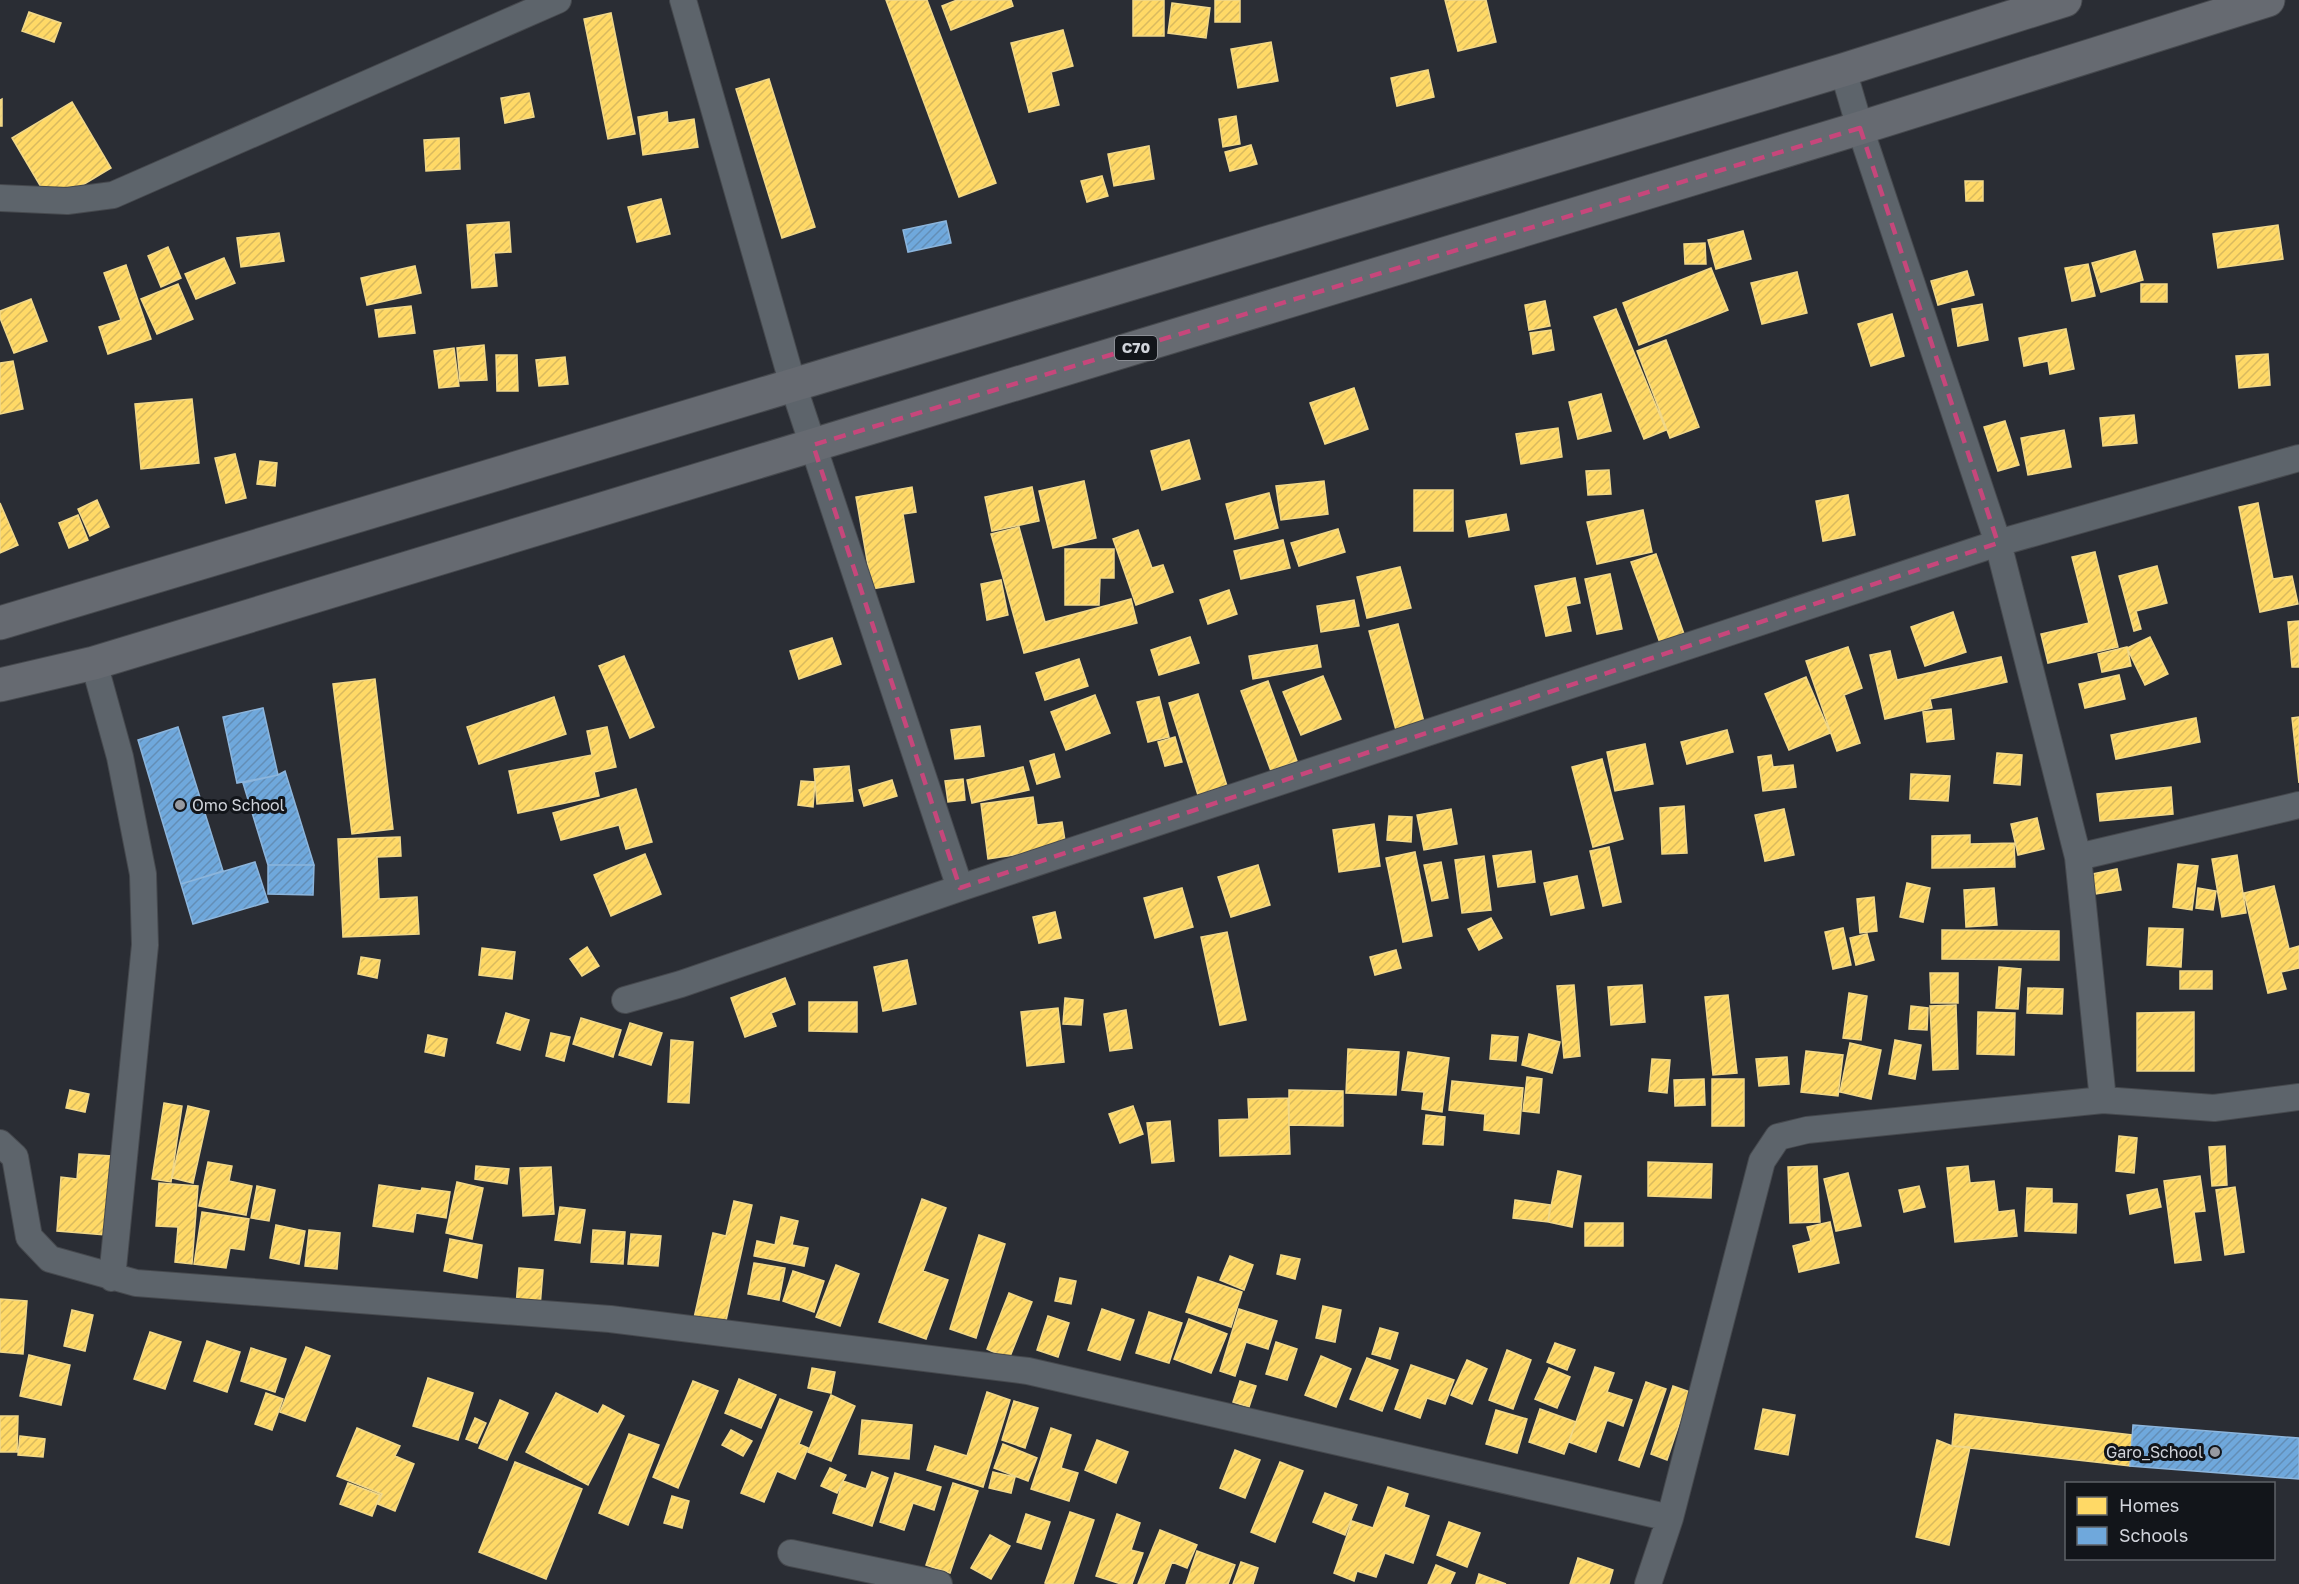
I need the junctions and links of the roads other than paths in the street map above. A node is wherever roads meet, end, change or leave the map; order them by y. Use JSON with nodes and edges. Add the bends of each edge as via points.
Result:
{"nodes":[{"id":1,"x":558,"y":0,"type":"edge"},
{"id":2,"x":683,"y":0,"type":"edge"},
{"id":3,"x":2065,"y":0,"type":"edge"},
{"id":4,"x":2268,"y":0,"type":"edge"},
{"id":5,"x":1843,"y":70,"type":"junction"},
{"id":6,"x":1860,"y":128,"type":"junction"},
{"id":7,"x":0,"y":198,"type":"edge"},
{"id":8,"x":793,"y":385,"type":"junction"},
{"id":9,"x":813,"y":446,"type":"junction"},
{"id":10,"x":2299,"y":458,"type":"edge"},
{"id":11,"x":1998,"y":543,"type":"junction"},
{"id":12,"x":0,"y":623,"type":"edge"},
{"id":13,"x":94,"y":663,"type":"junction"},
{"id":14,"x":0,"y":685,"type":"edge"},
{"id":15,"x":2299,"y":805,"type":"edge"},
{"id":16,"x":2078,"y":857,"type":"junction"},
{"id":17,"x":960,"y":888,"type":"junction"},
{"id":18,"x":625,"y":1000,"type":"dead end"},
{"id":19,"x":2299,"y":1097,"type":"edge"},
{"id":20,"x":2103,"y":1100,"type":"junction"},
{"id":21,"x":0,"y":1143,"type":"edge"},
{"id":22,"x":112,"y":1278,"type":"junction"},
{"id":23,"x":1670,"y":1518,"type":"junction"},
{"id":24,"x":791,"y":1553,"type":"dead end"},
{"id":25,"x":939,"y":1584,"type":"edge"},
{"id":26,"x":1648,"y":1584,"type":"edge"}],
"edges":[{"from":1,"to":7,"type":"street","via":[[113,195],[67,201]]},
{"from":2,"to":8,"type":"street"},
{"from":3,"to":5,"type":"highway"},
{"from":4,"to":6,"type":"highway","number":"C70"},
{"from":5,"to":6,"type":"street"},
{"from":5,"to":8,"type":"highway"},
{"from":6,"to":9,"type":"highway","number":"C70"},
{"from":6,"to":11,"type":"street"},
{"from":8,"to":9,"type":"street"},
{"from":8,"to":12,"type":"highway"},
{"from":9,"to":13,"type":"highway","number":"C70"},
{"from":9,"to":17,"type":"street"},
{"from":10,"to":11,"type":"street"},
{"from":11,"to":16,"type":"street"},
{"from":11,"to":17,"type":"street"},
{"from":13,"to":14,"type":"highway","number":"C70"},
{"from":13,"to":22,"type":"street","via":[[120,757],[143,873],[145,945]]},
{"from":15,"to":16,"type":"street"},
{"from":16,"to":20,"type":"street"},
{"from":17,"to":18,"type":"street"},
{"from":19,"to":20,"type":"street","via":[[2214,1108]]},
{"from":20,"to":23,"type":"street","via":[[1807,1130],[1778,1137],[1762,1161]]},
{"from":21,"to":22,"type":"street","via":[[15,1158],[29,1236],[50,1259]]},
{"from":22,"to":23,"type":"street","via":[[135,1283],[610,1319],[1028,1371]]},
{"from":23,"to":26,"type":"street"},
{"from":24,"to":25,"type":"street"}]}
